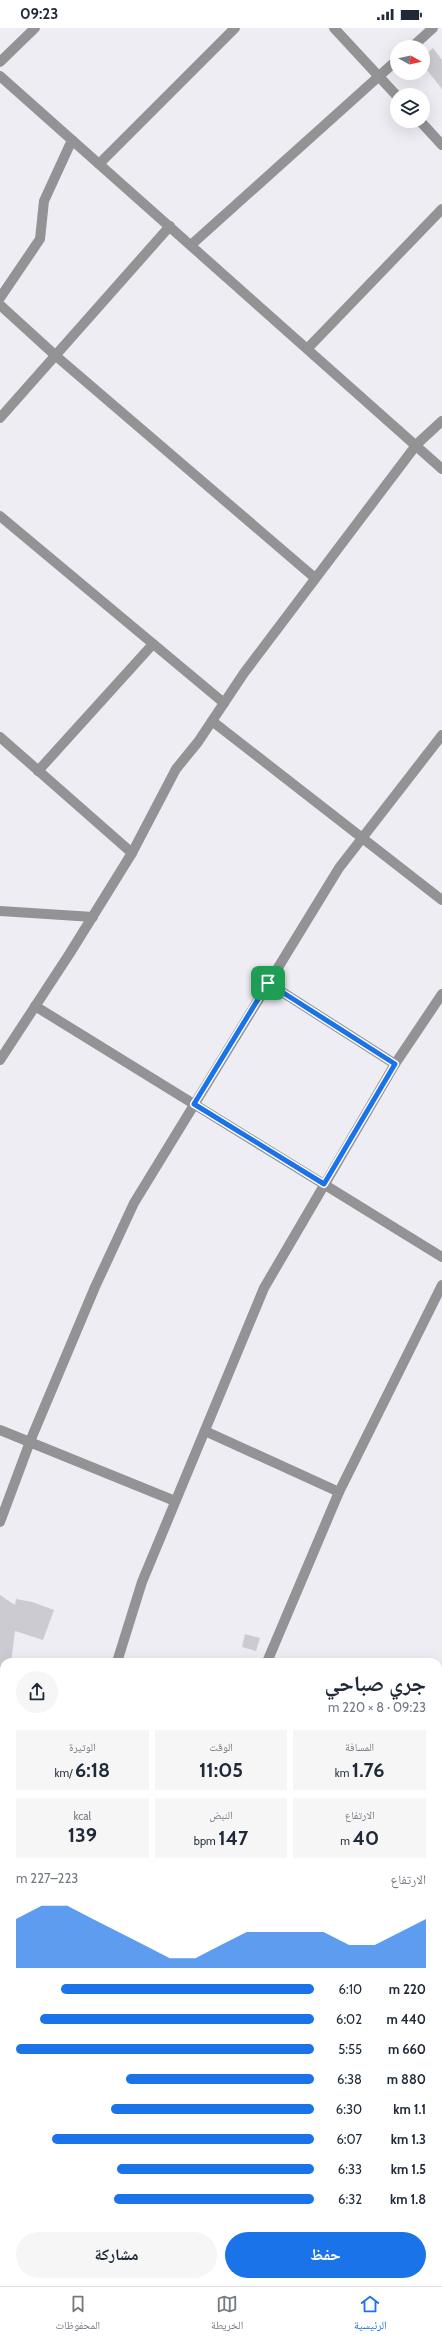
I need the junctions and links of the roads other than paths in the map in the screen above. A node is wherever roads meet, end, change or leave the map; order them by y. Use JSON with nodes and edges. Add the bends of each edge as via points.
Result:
{"nodes":[{"id":1,"x":34,"y":28,"type":"edge"},
{"id":2,"x":235,"y":28,"type":"edge"},
{"id":3,"x":334,"y":28,"type":"edge"},
{"id":4,"x":433,"y":28,"type":"edge"},
{"id":5,"x":420,"y":40,"type":"edge"},
{"id":6,"x":0,"y":62,"type":"edge"},
{"id":7,"x":390,"y":66,"type":"edge"},
{"id":8,"x":0,"y":76,"type":"edge"},
{"id":9,"x":379,"y":76,"type":"junction"},
{"id":10,"x":390,"y":88,"type":"edge"},
{"id":11,"x":426,"y":128,"type":"edge"},
{"id":12,"x":72,"y":140,"type":"junction"},
{"id":13,"x":442,"y":145,"type":"edge"},
{"id":14,"x":99,"y":164,"type":"junction"},
{"id":15,"x":442,"y":209,"type":"edge"},
{"id":16,"x":170,"y":226,"type":"junction"},
{"id":17,"x":191,"y":245,"type":"junction"},
{"id":18,"x":0,"y":298,"type":"edge"},
{"id":19,"x":0,"y":305,"type":"edge"},
{"id":20,"x":308,"y":348,"type":"junction"},
{"id":21,"x":56,"y":356,"type":"junction"},
{"id":22,"x":0,"y":418,"type":"edge"},
{"id":23,"x":442,"y":421,"type":"edge"},
{"id":24,"x":416,"y":444,"type":"junction"},
{"id":25,"x":442,"y":469,"type":"edge"},
{"id":26,"x":0,"y":516,"type":"edge"},
{"id":27,"x":315,"y":578,"type":"junction"},
{"id":28,"x":153,"y":644,"type":"junction"},
{"id":29,"x":224,"y":703,"type":"junction"},
{"id":30,"x":212,"y":721,"type":"junction"},
{"id":31,"x":442,"y":735,"type":"edge"},
{"id":32,"x":0,"y":737,"type":"edge"},
{"id":33,"x":38,"y":770,"type":"junction"},
{"id":34,"x":362,"y":838,"type":"junction"},
{"id":35,"x":132,"y":853,"type":"junction"},
{"id":36,"x":442,"y":900,"type":"edge"},
{"id":37,"x":0,"y":911,"type":"edge"},
{"id":38,"x":93,"y":917,"type":"junction"},
{"id":39,"x":268,"y":983,"type":"junction"},
{"id":40,"x":442,"y":994,"type":"edge"},
{"id":41,"x":35,"y":1006,"type":"junction"},
{"id":42,"x":0,"y":1060,"type":"edge"},
{"id":43,"x":395,"y":1064,"type":"junction"},
{"id":44,"x":194,"y":1104,"type":"junction"},
{"id":45,"x":324,"y":1184,"type":"junction"},
{"id":46,"x":442,"y":1257,"type":"edge"},
{"id":47,"x":442,"y":1285,"type":"edge"},
{"id":48,"x":0,"y":1430,"type":"edge"},
{"id":49,"x":205,"y":1431,"type":"junction"},
{"id":50,"x":30,"y":1442,"type":"junction"},
{"id":51,"x":339,"y":1492,"type":"junction"},
{"id":52,"x":176,"y":1501,"type":"junction"},
{"id":53,"x":0,"y":1522,"type":"edge"},
{"id":54,"x":117,"y":1658,"type":"edge"},
{"id":55,"x":268,"y":1658,"type":"edge"}],
"edges":[{"from":1,"to":6,"type":"street"},
{"from":2,"to":14,"type":"street"},
{"from":3,"to":9,"type":"street"},
{"from":4,"to":5,"type":"street"},
{"from":7,"to":9,"type":"street"},
{"from":8,"to":12,"type":"street"},
{"from":9,"to":10,"type":"street"},
{"from":9,"to":17,"type":"street"},
{"from":11,"to":13,"type":"street"},
{"from":12,"to":14,"type":"street"},
{"from":12,"to":18,"type":"street","via":[[44,201],[40,239]]},
{"from":14,"to":16,"type":"street"},
{"from":15,"to":20,"type":"street"},
{"from":16,"to":17,"type":"street"},
{"from":16,"to":21,"type":"street"},
{"from":17,"to":20,"type":"street"},
{"from":19,"to":21,"type":"street"},
{"from":20,"to":24,"type":"street"},
{"from":21,"to":22,"type":"street"},
{"from":21,"to":27,"type":"street"},
{"from":23,"to":24,"type":"street"},
{"from":24,"to":25,"type":"street"},
{"from":24,"to":27,"type":"street"},
{"from":26,"to":28,"type":"street"},
{"from":27,"to":29,"type":"street"},
{"from":28,"to":29,"type":"street"},
{"from":28,"to":33,"type":"street"},
{"from":29,"to":30,"type":"street"},
{"from":30,"to":34,"type":"street"},
{"from":30,"to":35,"type":"street","via":[[176,769]]},
{"from":31,"to":34,"type":"street"},
{"from":32,"to":33,"type":"street"},
{"from":33,"to":35,"type":"street"},
{"from":34,"to":36,"type":"street"},
{"from":34,"to":39,"type":"street","via":[[338,868]]},
{"from":35,"to":38,"type":"street"},
{"from":37,"to":38,"type":"street"},
{"from":38,"to":41,"type":"street"},
{"from":39,"to":43,"type":"street"},
{"from":39,"to":44,"type":"street"},
{"from":40,"to":43,"type":"street"},
{"from":41,"to":42,"type":"street"},
{"from":41,"to":44,"type":"street"},
{"from":43,"to":45,"type":"street"},
{"from":44,"to":45,"type":"street"},
{"from":44,"to":50,"type":"street","via":[[134,1203],[95,1287]]},
{"from":45,"to":46,"type":"street"},
{"from":45,"to":49,"type":"street","via":[[264,1288]]},
{"from":47,"to":51,"type":"street"},
{"from":48,"to":50,"type":"street"},
{"from":49,"to":51,"type":"street"},
{"from":49,"to":52,"type":"street"},
{"from":50,"to":52,"type":"street"},
{"from":50,"to":53,"type":"street"},
{"from":51,"to":55,"type":"street"},
{"from":52,"to":54,"type":"street","via":[[142,1582]]}]}
